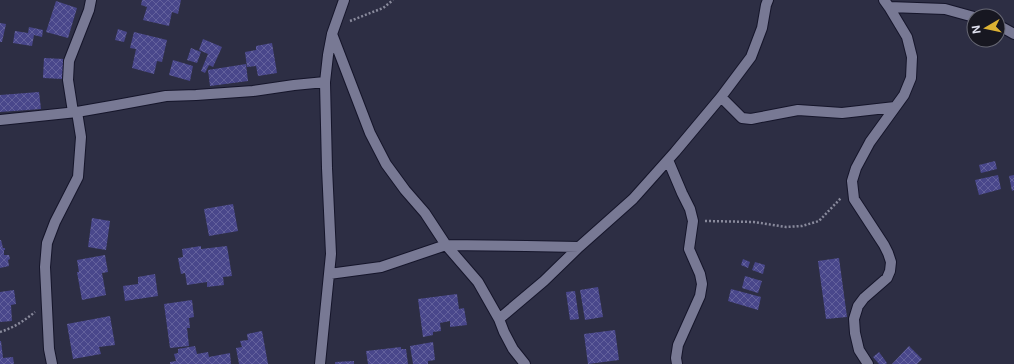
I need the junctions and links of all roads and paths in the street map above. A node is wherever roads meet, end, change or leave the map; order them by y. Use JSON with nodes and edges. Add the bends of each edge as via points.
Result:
{"nodes":[{"id":1,"x":91,"y":0,"type":"edge"},
{"id":2,"x":344,"y":0,"type":"edge"},
{"id":3,"x":393,"y":0,"type":"edge"},
{"id":4,"x":768,"y":0,"type":"edge"},
{"id":5,"x":887,"y":3,"type":"edge"},
{"id":6,"x":966,"y":15,"type":"edge"},
{"id":7,"x":333,"y":30,"type":"junction"},
{"id":8,"x":325,"y":82,"type":"junction"},
{"id":9,"x":721,"y":97,"type":"junction"},
{"id":10,"x":895,"y":107,"type":"junction"},
{"id":11,"x":75,"y":112,"type":"junction"},
{"id":12,"x":0,"y":120,"type":"edge"},
{"id":13,"x":668,"y":160,"type":"junction"},
{"id":14,"x":852,"y":181,"type":"junction"},
{"id":15,"x":692,"y":221,"type":"junction"},
{"id":16,"x":446,"y":245,"type":"junction"},
{"id":17,"x":579,"y":247,"type":"junction"},
{"id":18,"x":329,"y":274,"type":"junction"},
{"id":19,"x":46,"y":295,"type":"junction"},
{"id":20,"x":499,"y":319,"type":"junction"},
{"id":21,"x":0,"y":332,"type":"edge"},
{"id":22,"x":52,"y":364,"type":"edge"},
{"id":23,"x":320,"y":364,"type":"edge"},
{"id":24,"x":525,"y":364,"type":"edge"},
{"id":25,"x":677,"y":364,"type":"edge"},
{"id":26,"x":868,"y":364,"type":"edge"}],
"edges":[{"from":1,"to":11,"type":"street","via":[[70,61],[68,80]]},
{"from":2,"to":7,"type":"street"},
{"from":3,"to":7,"type":"path","via":[[383,8]]},
{"from":4,"to":9,"type":"street","via":[[762,28],[751,57]]},
{"from":5,"to":6,"type":"street","via":[[945,8]]},
{"from":5,"to":10,"type":"street","via":[[906,37],[912,57],[911,78],[904,95]]},
{"from":7,"to":8,"type":"street"},
{"from":7,"to":16,"type":"street","via":[[370,133],[386,164],[404,190],[425,213]]},
{"from":8,"to":11,"type":"street","via":[[252,91],[166,96]]},
{"from":8,"to":18,"type":"street","via":[[331,254]]},
{"from":9,"to":10,"type":"street","via":[[742,118],[752,119],[798,110],[842,113]]},
{"from":9,"to":13,"type":"street"},
{"from":10,"to":14,"type":"street","via":[[870,142]]},
{"from":11,"to":12,"type":"street"},
{"from":11,"to":19,"type":"street","via":[[81,137],[78,176],[47,243]]},
{"from":13,"to":15,"type":"street","via":[[690,209]]},
{"from":13,"to":17,"type":"street","via":[[633,199]]},
{"from":14,"to":15,"type":"path","via":[[819,221],[812,224],[786,227],[754,222]]},
{"from":14,"to":26,"type":"street","via":[[854,199],[884,244],[890,262],[887,278],[864,298],[854,319],[859,350]]},
{"from":15,"to":25,"type":"street","via":[[689,249],[702,284],[700,296],[678,345]]},
{"from":16,"to":17,"type":"street"},
{"from":16,"to":18,"type":"street","via":[[381,267]]},
{"from":16,"to":20,"type":"street","via":[[478,282]]},
{"from":17,"to":20,"type":"street"},
{"from":18,"to":23,"type":"street"},
{"from":19,"to":21,"type":"path","via":[[37,311]]},
{"from":19,"to":22,"type":"street"},
{"from":20,"to":24,"type":"street","via":[[513,350]]}]}
